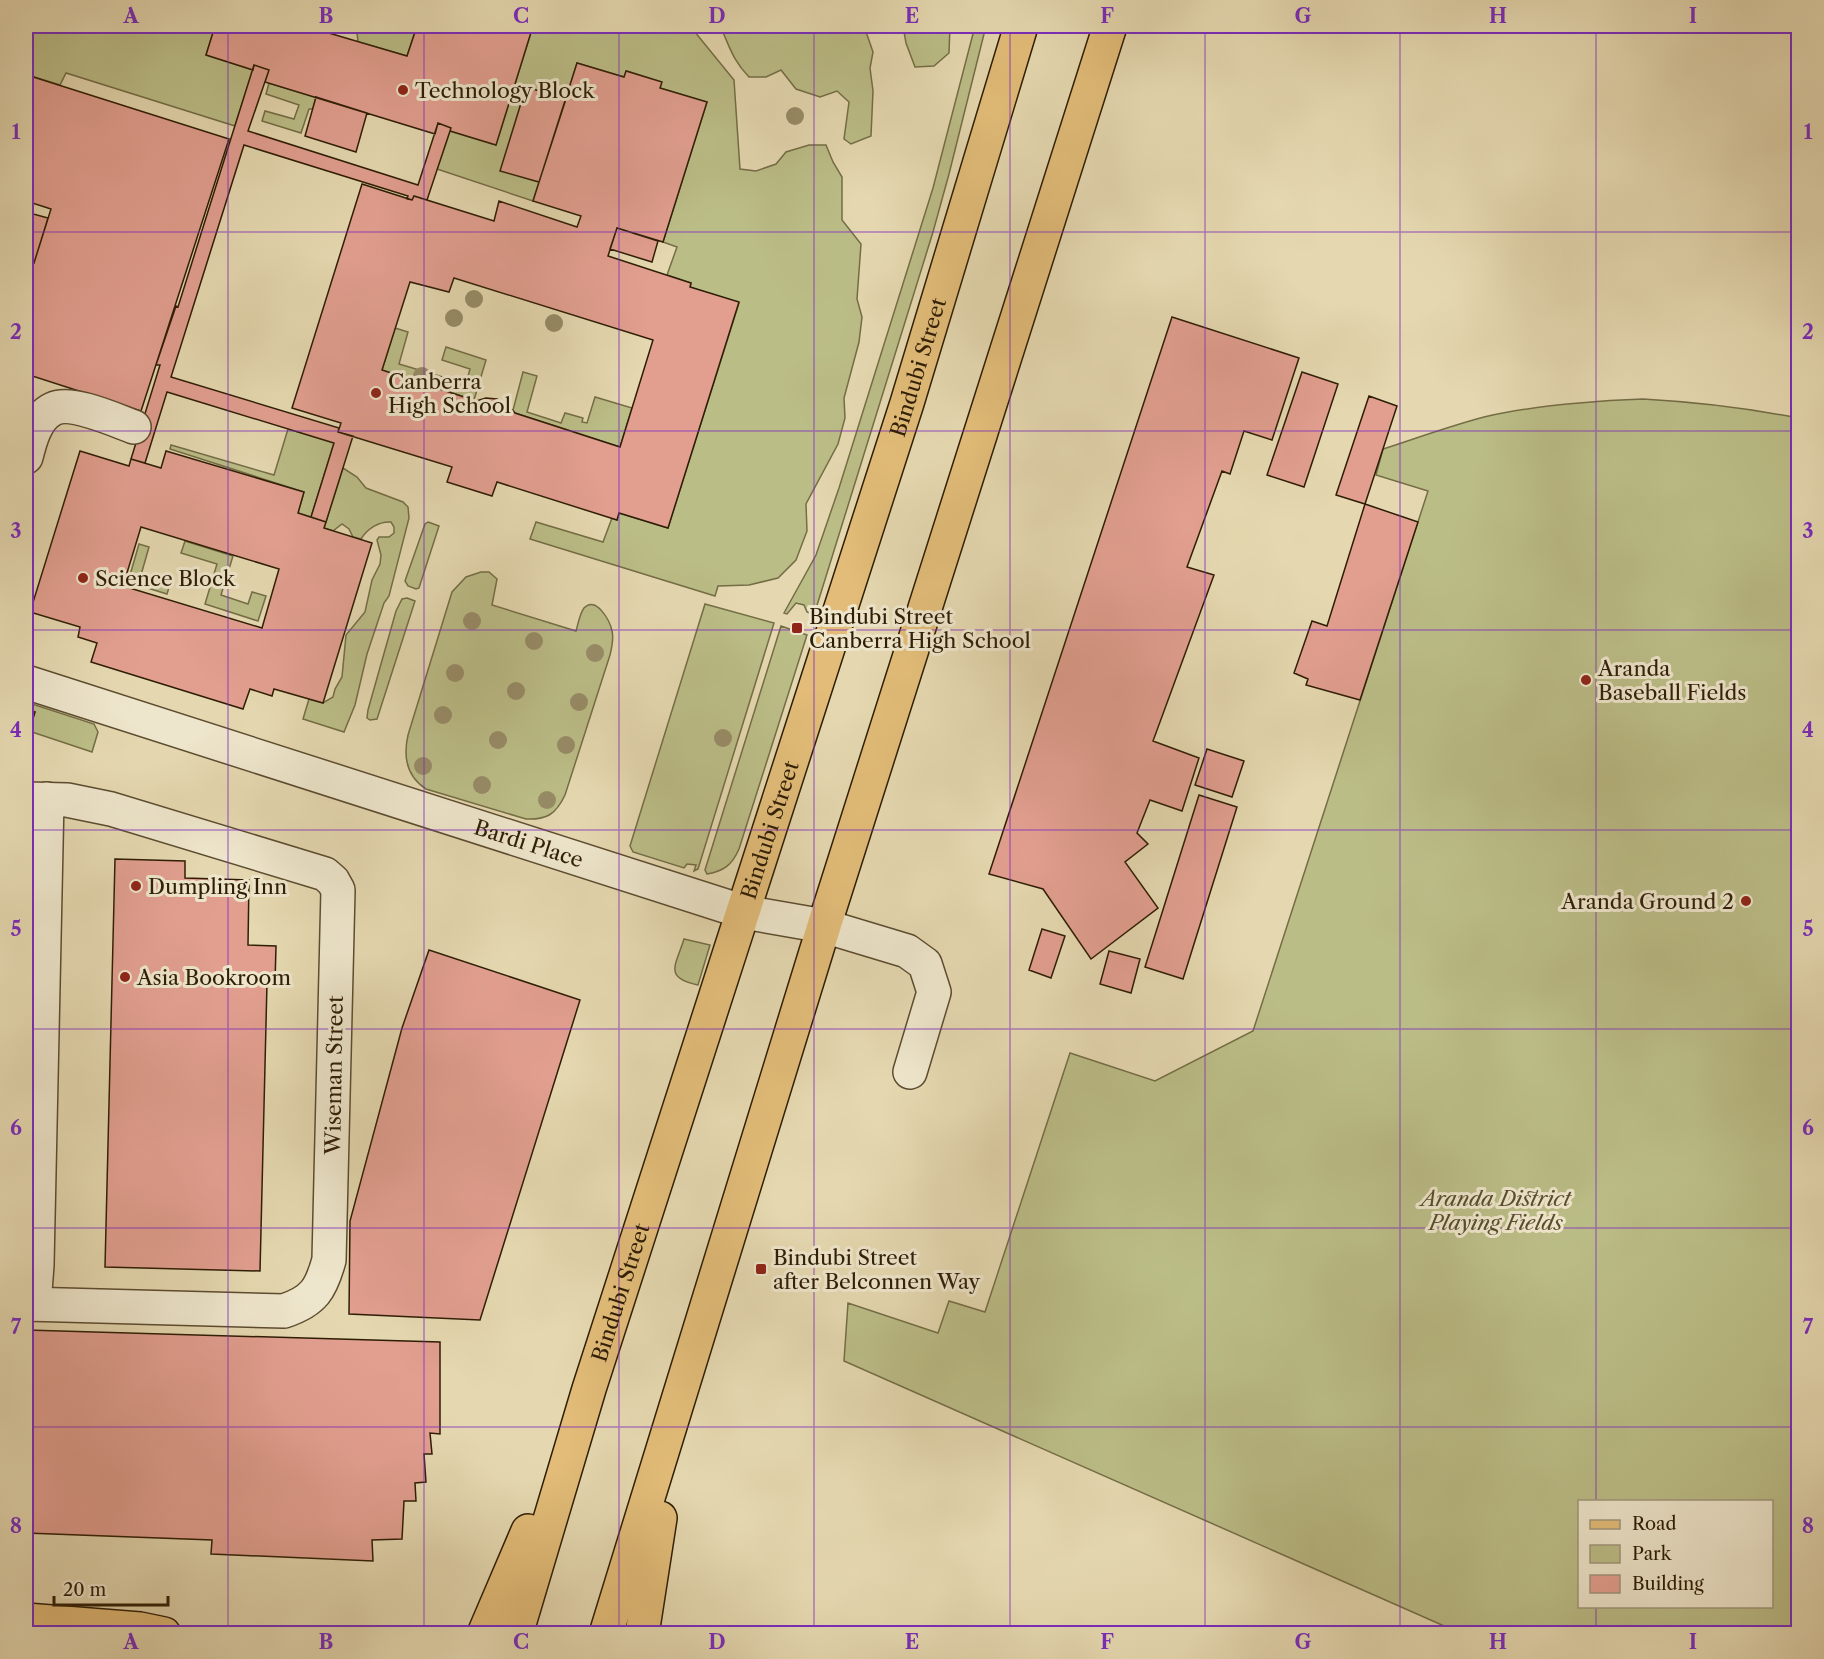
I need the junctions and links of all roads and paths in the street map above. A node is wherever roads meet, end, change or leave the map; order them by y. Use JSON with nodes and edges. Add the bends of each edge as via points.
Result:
{"nodes":[{"id":1,"x":1004,"y":26,"type":"edge"},
{"id":2,"x":1021,"y":26,"type":"edge"},
{"id":3,"x":1110,"y":26,"type":"edge"},
{"id":4,"x":975,"y":171,"type":"junction"},
{"id":5,"x":134,"y":427,"type":"dead end"},
{"id":6,"x":26,"y":457,"type":"edge"},
{"id":7,"x":26,"y":682,"type":"edge"},
{"id":8,"x":36,"y":799,"type":"edge"},
{"id":9,"x":744,"y":912,"type":"junction"},
{"id":10,"x":824,"y":926,"type":"junction"},
{"id":11,"x":910,"y":1072,"type":"dead end"},
{"id":12,"x":30,"y":1304,"type":"edge"},
{"id":13,"x":589,"y":1389,"type":"junction"},
{"id":14,"x":680,"y":1398,"type":"junction"},
{"id":15,"x":26,"y":1620,"type":"edge"},
{"id":16,"x":164,"y":1634,"type":"edge"},
{"id":17,"x":484,"y":1634,"type":"edge"},
{"id":18,"x":516,"y":1634,"type":"edge"},
{"id":19,"x":606,"y":1634,"type":"edge"},
{"id":20,"x":642,"y":1634,"type":"edge"}],
"edges":[{"from":1,"to":4,"type":"main road"},
{"from":2,"to":4,"type":"main road","name":"Bindubi Street"},
{"from":3,"to":10,"type":"main road"},
{"from":4,"to":9,"type":"main road","name":"Bindubi Street","via":[[907,403]]},
{"from":5,"to":6,"type":"street","via":[[86,410],[53,408],[33,433]]},
{"from":7,"to":9,"type":"street","name":"Bardi Place"},
{"from":8,"to":12,"type":"street","via":[[37,1265]]},
{"from":8,"to":12,"type":"street","name":"Wiseman Street","via":[[67,800],[111,809],[325,874],[338,890],[329,1260],[314,1295],[300,1306],[284,1311]]},
{"from":9,"to":10,"type":"street","name":"Bardi Place"},
{"from":9,"to":13,"type":"main road","name":"Bindubi Street"},
{"from":10,"to":11,"type":"street","name":"Bardi Place","via":[[907,951],[925,964],[934,992]]},
{"from":10,"to":14,"type":"main road"},
{"from":13,"to":17,"type":"main road"},
{"from":13,"to":18,"type":"main road","name":"Bindubi Street"},
{"from":14,"to":19,"type":"main road"},
{"from":14,"to":20,"type":"main road"},
{"from":15,"to":16,"type":"main road"}]}
